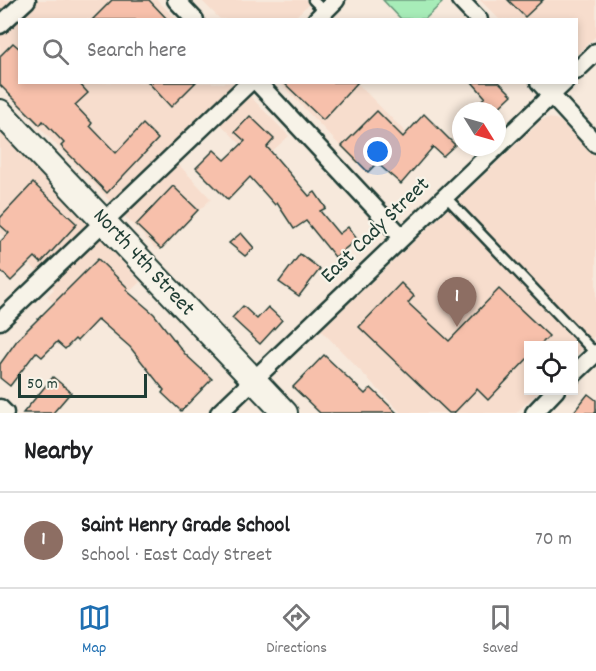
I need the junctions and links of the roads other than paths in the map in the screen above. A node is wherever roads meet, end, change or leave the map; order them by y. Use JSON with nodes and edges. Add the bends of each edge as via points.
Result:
{"nodes":[{"id":1,"x":27,"y":0,"type":"edge"},
{"id":2,"x":176,"y":0,"type":"edge"},
{"id":3,"x":460,"y":0,"type":"edge"},
{"id":4,"x":193,"y":18,"type":"edge"},
{"id":5,"x":477,"y":18,"type":"edge"},
{"id":6,"x":0,"y":26,"type":"edge"},
{"id":7,"x":596,"y":52,"type":"edge"},
{"id":8,"x":578,"y":69,"type":"edge"},
{"id":9,"x":248,"y":84,"type":"edge"},
{"id":10,"x":259,"y":84,"type":"edge"},
{"id":11,"x":541,"y":84,"type":"edge"},
{"id":12,"x":563,"y":84,"type":"edge"},
{"id":13,"x":552,"y":96,"type":"junction"},
{"id":14,"x":0,"y":112,"type":"edge"},
{"id":15,"x":596,"y":144,"type":"edge"},
{"id":16,"x":445,"y":196,"type":"junction"},
{"id":17,"x":104,"y":222,"type":"junction"},
{"id":18,"x":402,"y":237,"type":"junction"},
{"id":19,"x":0,"y":321,"type":"edge"},
{"id":20,"x":596,"y":353,"type":"edge"},
{"id":21,"x":578,"y":369,"type":"edge"},
{"id":22,"x":253,"y":380,"type":"junction"},
{"id":23,"x":551,"y":395,"type":"edge"},
{"id":24,"x":0,"y":408,"type":"edge"},
{"id":25,"x":4,"y":413,"type":"edge"},
{"id":26,"x":219,"y":413,"type":"edge"},
{"id":27,"x":285,"y":413,"type":"edge"},
{"id":28,"x":534,"y":413,"type":"edge"}],
"edges":[{"from":1,"to":6,"type":"street"},
{"from":2,"to":4,"type":"street"},
{"from":3,"to":5,"type":"street"},
{"from":7,"to":8,"type":"street"},
{"from":9,"to":17,"type":"street"},
{"from":10,"to":18,"type":"street"},
{"from":11,"to":13,"type":"street"},
{"from":12,"to":13,"type":"street","name":"East Cady Street"},
{"from":13,"to":15,"type":"street"},
{"from":13,"to":16,"type":"street","name":"East Cady Street"},
{"from":14,"to":17,"type":"street","name":"North 4th Street"},
{"from":16,"to":18,"type":"street","name":"East Cady Street"},
{"from":16,"to":20,"type":"lane"},
{"from":17,"to":19,"type":"street"},
{"from":17,"to":22,"type":"street","name":"North 4th Street"},
{"from":18,"to":22,"type":"street","name":"East Cady Street"},
{"from":20,"to":21,"type":"street"},
{"from":22,"to":26,"type":"street","name":"East Cady Street"},
{"from":22,"to":27,"type":"street","name":"North 4th Street"},
{"from":23,"to":28,"type":"street"},
{"from":24,"to":25,"type":"street"}]}
